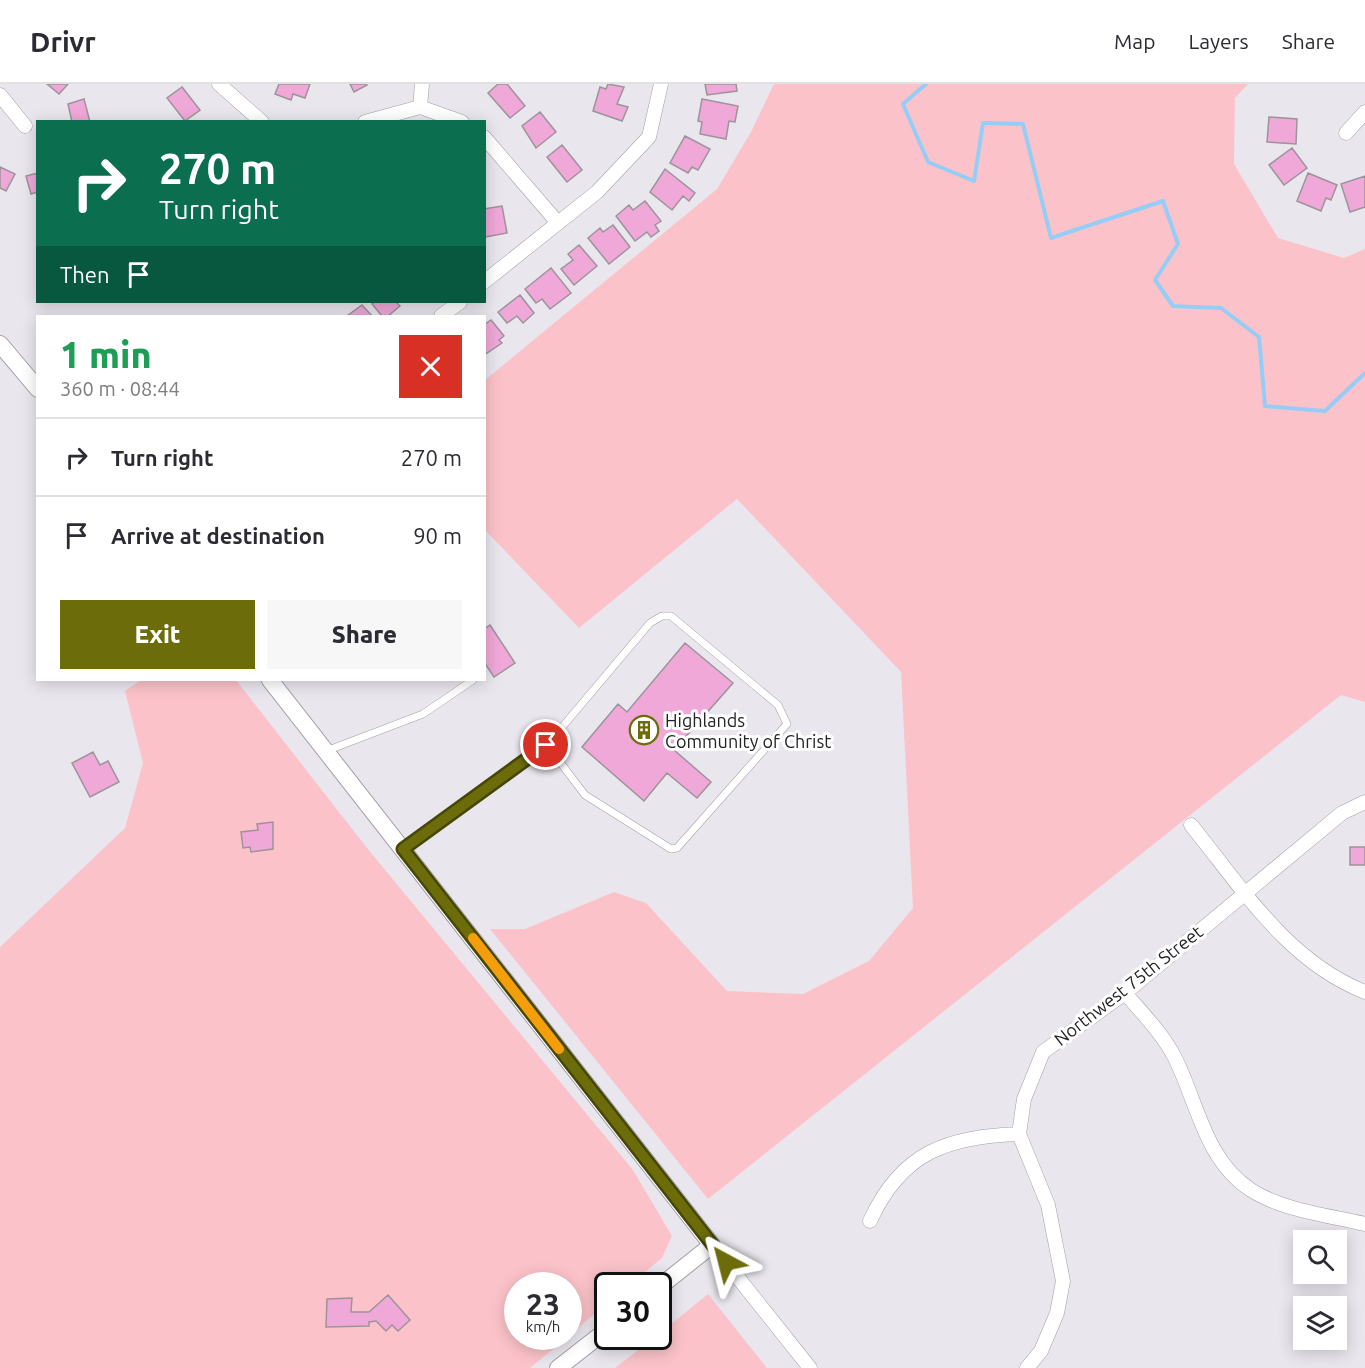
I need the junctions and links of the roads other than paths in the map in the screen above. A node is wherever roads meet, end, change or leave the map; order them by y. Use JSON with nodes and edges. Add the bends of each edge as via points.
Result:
{"nodes":[{"id":1,"x":219,"y":84,"type":"edge"},
{"id":2,"x":422,"y":84,"type":"edge"},
{"id":3,"x":661,"y":84,"type":"edge"},
{"id":4,"x":0,"y":95,"type":"edge"},
{"id":5,"x":420,"y":108,"type":"junction"},
{"id":6,"x":1365,"y":112,"type":"edge"},
{"id":7,"x":260,"y":120,"type":"edge"},
{"id":8,"x":373,"y":120,"type":"edge"},
{"id":9,"x":456,"y":120,"type":"edge"},
{"id":10,"x":25,"y":126,"type":"dead end"},
{"id":11,"x":1346,"y":133,"type":"dead end"},
{"id":12,"x":486,"y":139,"type":"edge"},
{"id":13,"x":558,"y":223,"type":"junction"},
{"id":14,"x":486,"y":280,"type":"edge"},
{"id":15,"x":459,"y":303,"type":"edge"},
{"id":16,"x":442,"y":315,"type":"edge"},
{"id":17,"x":0,"y":344,"type":"edge"},
{"id":18,"x":36,"y":387,"type":"edge"},
{"id":19,"x":271,"y":681,"type":"edge"},
{"id":20,"x":472,"y":681,"type":"edge"},
{"id":21,"x":546,"y":745,"type":"junction"},
{"id":22,"x":326,"y":750,"type":"junction"},
{"id":23,"x":1365,"y":802,"type":"edge"},
{"id":24,"x":1191,"y":825,"type":"dead end"},
{"id":25,"x":403,"y":849,"type":"junction"},
{"id":26,"x":1245,"y":891,"type":"junction"},
{"id":27,"x":1365,"y":992,"type":"edge"},
{"id":28,"x":1125,"y":993,"type":"junction"},
{"id":29,"x":1019,"y":1134,"type":"junction"},
{"id":30,"x":870,"y":1221,"type":"dead end"},
{"id":31,"x":1365,"y":1224,"type":"edge"},
{"id":32,"x":712,"y":1245,"type":"junction"},
{"id":33,"x":672,"y":1277,"type":"edge"},
{"id":34,"x":594,"y":1340,"type":"edge"},
{"id":35,"x":558,"y":1368,"type":"edge"},
{"id":36,"x":810,"y":1368,"type":"edge"},
{"id":37,"x":1028,"y":1368,"type":"edge"}],
"edges":[{"from":1,"to":7,"type":"street"},
{"from":2,"to":5,"type":"street"},
{"from":3,"to":13,"type":"street","via":[[649,137],[597,192]]},
{"from":4,"to":10,"type":"street"},
{"from":5,"to":8,"type":"street"},
{"from":5,"to":9,"type":"street"},
{"from":6,"to":11,"type":"street"},
{"from":12,"to":13,"type":"street"},
{"from":13,"to":14,"type":"street"},
{"from":15,"to":16,"type":"street"},
{"from":17,"to":18,"type":"street"},
{"from":19,"to":22,"type":"street"},
{"from":20,"to":22,"type":"lane","via":[[423,714]]},
{"from":21,"to":21,"type":"lane","via":[[650,623],[662,616],[671,616],[778,705],[787,724],[677,848],[670,849],[585,795]]},
{"from":21,"to":25,"type":"lane"},
{"from":22,"to":25,"type":"street"},
{"from":23,"to":26,"type":"street","name":"Northwest 75th Street","via":[[1342,813]]},
{"from":24,"to":26,"type":"street"},
{"from":25,"to":32,"type":"street"},
{"from":26,"to":27,"type":"street","via":[[1294,949],[1316,968]]},
{"from":26,"to":28,"type":"street","name":"Northwest 75th Street"},
{"from":28,"to":29,"type":"street","name":"Northwest 75th Street","via":[[1043,1052],[1024,1099]]},
{"from":28,"to":31,"type":"street","via":[[1174,1057],[1213,1150],[1240,1182],[1289,1206]]},
{"from":29,"to":30,"type":"street","via":[[948,1143],[921,1155],[897,1178]]},
{"from":29,"to":37,"type":"street","via":[[1048,1205],[1063,1281],[1057,1313],[1041,1351]]},
{"from":32,"to":33,"type":"street"},
{"from":32,"to":36,"type":"street"},
{"from":34,"to":35,"type":"street"}]}
